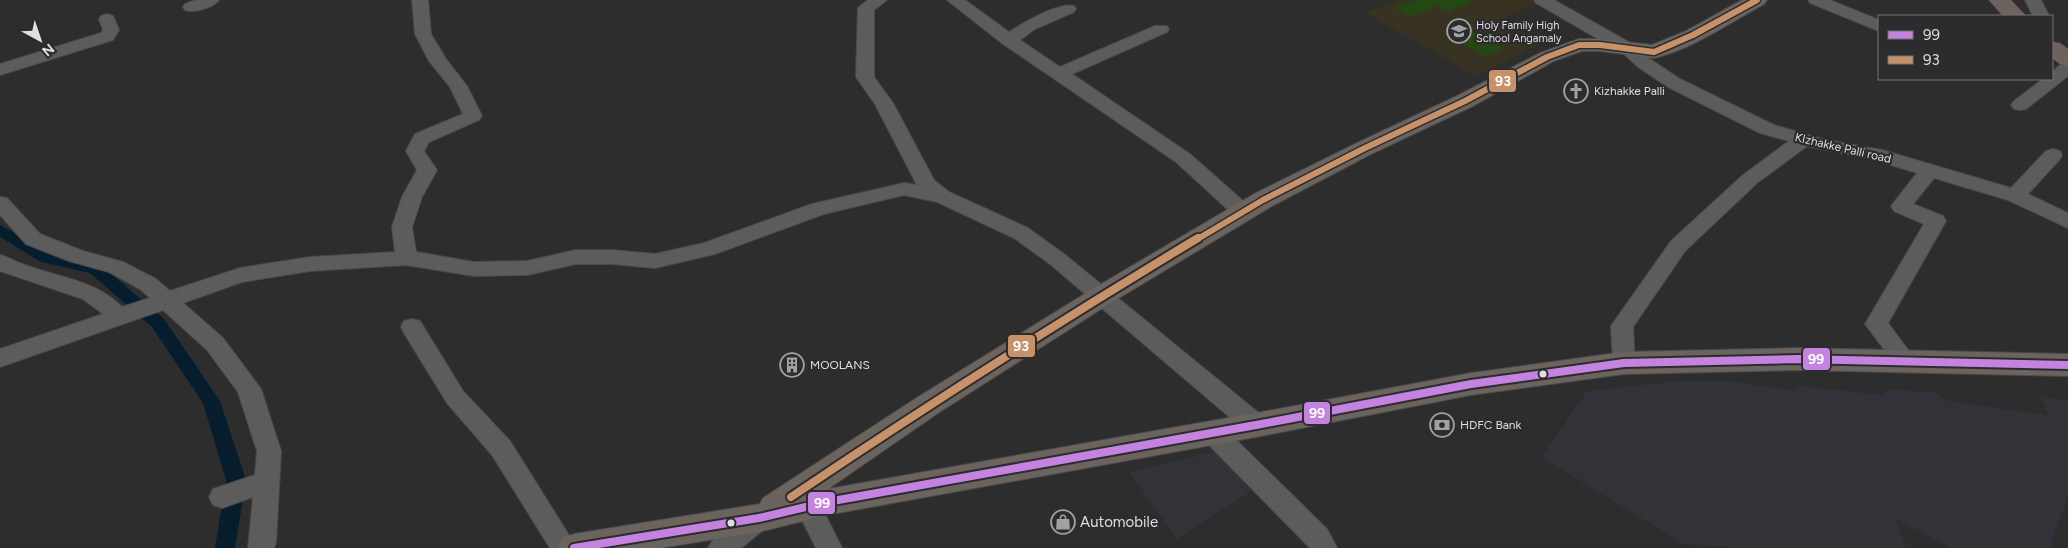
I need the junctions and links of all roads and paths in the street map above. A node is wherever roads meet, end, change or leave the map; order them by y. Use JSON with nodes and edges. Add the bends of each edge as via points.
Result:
{"nodes":[{"id":1,"x":211,"y":0,"type":"edge"},
{"id":2,"x":420,"y":0,"type":"edge"},
{"id":3,"x":955,"y":0,"type":"edge"},
{"id":4,"x":1542,"y":0,"type":"edge"},
{"id":5,"x":1757,"y":0,"type":"edge"},
{"id":6,"x":1816,"y":0,"type":"edge"},
{"id":7,"x":1984,"y":0,"type":"edge"},
{"id":8,"x":1999,"y":0,"type":"edge"},
{"id":9,"x":2034,"y":0,"type":"edge"},
{"id":10,"x":869,"y":3,"type":"edge"},
{"id":11,"x":191,"y":8,"type":"dead end"},
{"id":12,"x":1068,"y":9,"type":"dead end"},
{"id":13,"x":1997,"y":15,"type":"edge"},
{"id":14,"x":2014,"y":15,"type":"edge"},
{"id":15,"x":2041,"y":15,"type":"edge"},
{"id":16,"x":107,"y":19,"type":"dead end"},
{"id":17,"x":1878,"y":26,"type":"edge"},
{"id":18,"x":1161,"y":29,"type":"dead end"},
{"id":19,"x":1009,"y":40,"type":"junction"},
{"id":20,"x":1630,"y":50,"type":"junction"},
{"id":21,"x":0,"y":70,"type":"edge"},
{"id":22,"x":1060,"y":73,"type":"junction"},
{"id":23,"x":2040,"y":80,"type":"edge"},
{"id":24,"x":2020,"y":104,"type":"dead end"},
{"id":25,"x":1804,"y":139,"type":"junction"},
{"id":26,"x":2053,"y":155,"type":"dead end"},
{"id":27,"x":1930,"y":170,"type":"junction"},
{"id":28,"x":2015,"y":196,"type":"junction"},
{"id":29,"x":942,"y":197,"type":"junction"},
{"id":30,"x":0,"y":203,"type":"edge"},
{"id":31,"x":1242,"y":212,"type":"junction"},
{"id":32,"x":2068,"y":221,"type":"edge"},
{"id":33,"x":406,"y":258,"type":"junction"},
{"id":34,"x":0,"y":262,"type":"edge"},
{"id":35,"x":1100,"y":297,"type":"junction"},
{"id":36,"x":167,"y":300,"type":"junction"},
{"id":37,"x":120,"y":316,"type":"junction"},
{"id":38,"x":412,"y":327,"type":"dead end"},
{"id":39,"x":0,"y":358,"type":"edge"},
{"id":40,"x":1906,"y":362,"type":"junction"},
{"id":41,"x":1624,"y":363,"type":"junction"},
{"id":42,"x":2068,"y":365,"type":"edge"},
{"id":43,"x":1256,"y":426,"type":"junction"},
{"id":44,"x":1212,"y":433,"type":"junction"},
{"id":45,"x":267,"y":481,"type":"junction"},
{"id":46,"x":222,"y":497,"type":"dead end"},
{"id":47,"x":808,"y":506,"type":"junction"},
{"id":48,"x":759,"y":518,"type":"junction"},
{"id":49,"x":261,"y":548,"type":"edge"},
{"id":50,"x":564,"y":548,"type":"edge"},
{"id":51,"x":574,"y":548,"type":"edge"},
{"id":52,"x":721,"y":548,"type":"edge"},
{"id":53,"x":829,"y":548,"type":"edge"},
{"id":54,"x":1324,"y":548,"type":"edge"}],
"edges":[{"from":1,"to":11,"type":"street"},
{"from":2,"to":33,"type":"street","via":[[424,34],[474,116],[422,138],[415,151],[426,170],[402,227]]},
{"from":3,"to":19,"type":"street"},
{"from":4,"to":20,"type":"street","name":"KIzhakke Palli road"},
{"from":5,"to":20,"type":"main road","via":[[1654,52]]},
{"from":6,"to":17,"type":"street"},
{"from":7,"to":13,"type":"highway"},
{"from":8,"to":14,"type":"highway"},
{"from":9,"to":15,"type":"street"},
{"from":10,"to":29,"type":"street","via":[[865,77],[884,104],[926,184]]},
{"from":12,"to":19,"type":"street","via":[[1029,26]]},
{"from":16,"to":21,"type":"street","via":[[111,30],[99,40]]},
{"from":18,"to":22,"type":"street"},
{"from":19,"to":22,"type":"street"},
{"from":20,"to":25,"type":"street","name":"KIzhakke Palli road","via":[[1674,84],[1767,129]]},
{"from":20,"to":31,"type":"main road","via":[[1579,45],[1547,57]]},
{"from":22,"to":31,"type":"street","via":[[1183,158]]},
{"from":23,"to":24,"type":"street"},
{"from":25,"to":27,"type":"street","name":"KIzhakke Palli road"},
{"from":25,"to":41,"type":"street","via":[[1750,179],[1678,246],[1622,326]]},
{"from":26,"to":28,"type":"street"},
{"from":27,"to":28,"type":"street","name":"KIzhakke Palli road"},
{"from":27,"to":40,"type":"street","via":[[1901,206],[1936,221],[1876,324]]},
{"from":28,"to":32,"type":"street","name":"KIzhakke Palli road"},
{"from":29,"to":33,"type":"street","via":[[904,189],[819,209],[708,249],[655,261],[576,257],[527,268],[474,269]]},
{"from":29,"to":35,"type":"street","via":[[1021,233]]},
{"from":30,"to":36,"type":"street","via":[[33,239],[116,267],[148,284]]},
{"from":31,"to":35,"type":"main road"},
{"from":33,"to":36,"type":"street","via":[[281,267],[240,275]]},
{"from":34,"to":37,"type":"street","via":[[90,294]]},
{"from":35,"to":43,"type":"street"},
{"from":35,"to":48,"type":"main road","via":[[928,405]]},
{"from":36,"to":37,"type":"street"},
{"from":36,"to":45,"type":"street","via":[[215,344],[249,389],[269,451]]},
{"from":37,"to":39,"type":"street"},
{"from":38,"to":50,"type":"street","via":[[456,397],[502,448]]},
{"from":40,"to":41,"type":"main road","via":[[1798,359]]},
{"from":40,"to":42,"type":"main road"},
{"from":41,"to":43,"type":"main road","via":[[1471,384]]},
{"from":43,"to":44,"type":"main road"},
{"from":44,"to":47,"type":"main road"},
{"from":44,"to":54,"type":"street","via":[[1318,537]]},
{"from":45,"to":46,"type":"street"},
{"from":45,"to":49,"type":"street"},
{"from":47,"to":48,"type":"main road"},
{"from":47,"to":53,"type":"street"},
{"from":48,"to":51,"type":"main road"},
{"from":48,"to":52,"type":"street"}]}
